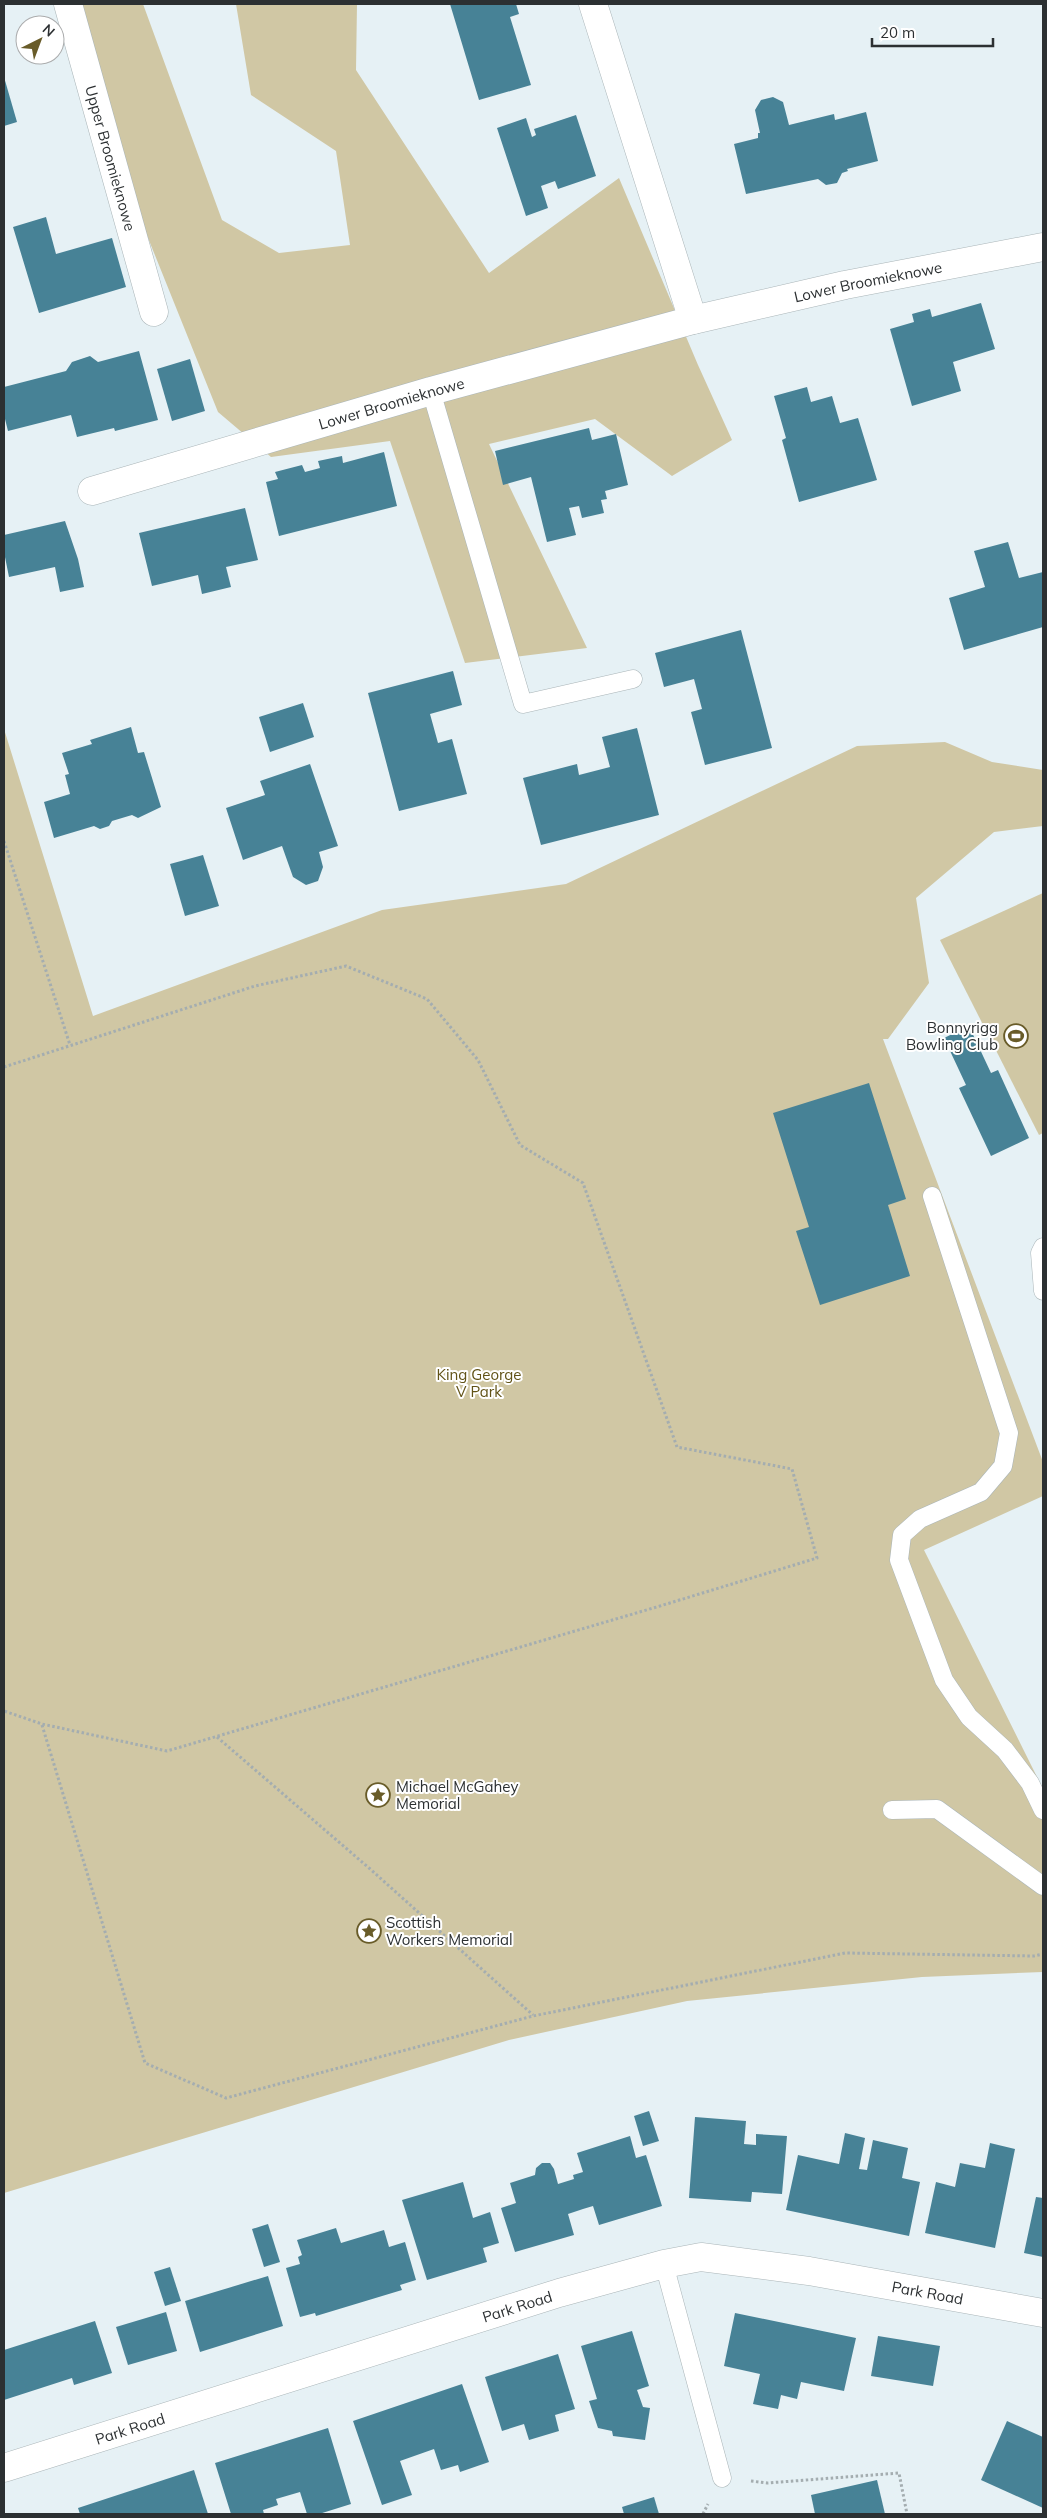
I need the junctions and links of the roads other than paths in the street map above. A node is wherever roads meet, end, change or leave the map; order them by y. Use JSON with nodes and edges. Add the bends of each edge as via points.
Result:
{"nodes":[{"id":1,"x":68,"y":4,"type":"edge"},
{"id":2,"x":594,"y":4,"type":"edge"},
{"id":3,"x":1043,"y":247,"type":"edge"},
{"id":4,"x":154,"y":312,"type":"dead end"},
{"id":5,"x":693,"y":320,"type":"junction"},
{"id":6,"x":431,"y":391,"type":"junction"},
{"id":7,"x":92,"y":491,"type":"dead end"},
{"id":8,"x":633,"y":679,"type":"dead end"},
{"id":9,"x":932,"y":1196,"type":"dead end"},
{"id":10,"x":1043,"y":1247,"type":"edge"},
{"id":11,"x":1043,"y":1292,"type":"edge"},
{"id":12,"x":892,"y":1810,"type":"dead end"},
{"id":13,"x":1043,"y":1810,"type":"edge"},
{"id":14,"x":1043,"y":1886,"type":"edge"},
{"id":15,"x":664,"y":2264,"type":"junction"},
{"id":16,"x":1043,"y":2312,"type":"edge"},
{"id":17,"x":4,"y":2468,"type":"edge"},
{"id":18,"x":722,"y":2478,"type":"road end"}],
"edges":[{"from":1,"to":4,"type":"street","name":"Upper Broomieknowe"},
{"from":2,"to":5,"type":"street"},
{"from":3,"to":5,"type":"street","name":"Lower Broomieknowe","via":[[845,285]]},
{"from":5,"to":6,"type":"street","name":"Lower Broomieknowe"},
{"from":6,"to":7,"type":"street","name":"Lower Broomieknowe"},
{"from":6,"to":8,"type":"lane","via":[[523,704]]},
{"from":9,"to":13,"type":"lane","via":[[1009,1433],[1003,1466],[981,1492],[920,1519],[902,1535],[899,1560],[944,1680],[969,1717],[1005,1750],[1030,1783]]},
{"from":10,"to":11,"type":"lane","via":[[1040,1253]]},
{"from":12,"to":14,"type":"lane","via":[[938,1809]]},
{"from":15,"to":16,"type":"street","name":"Park Road","via":[[702,2257],[736,2260]]},
{"from":15,"to":17,"type":"street","name":"Park Road","via":[[559,2293]]},
{"from":15,"to":18,"type":"lane"}]}
